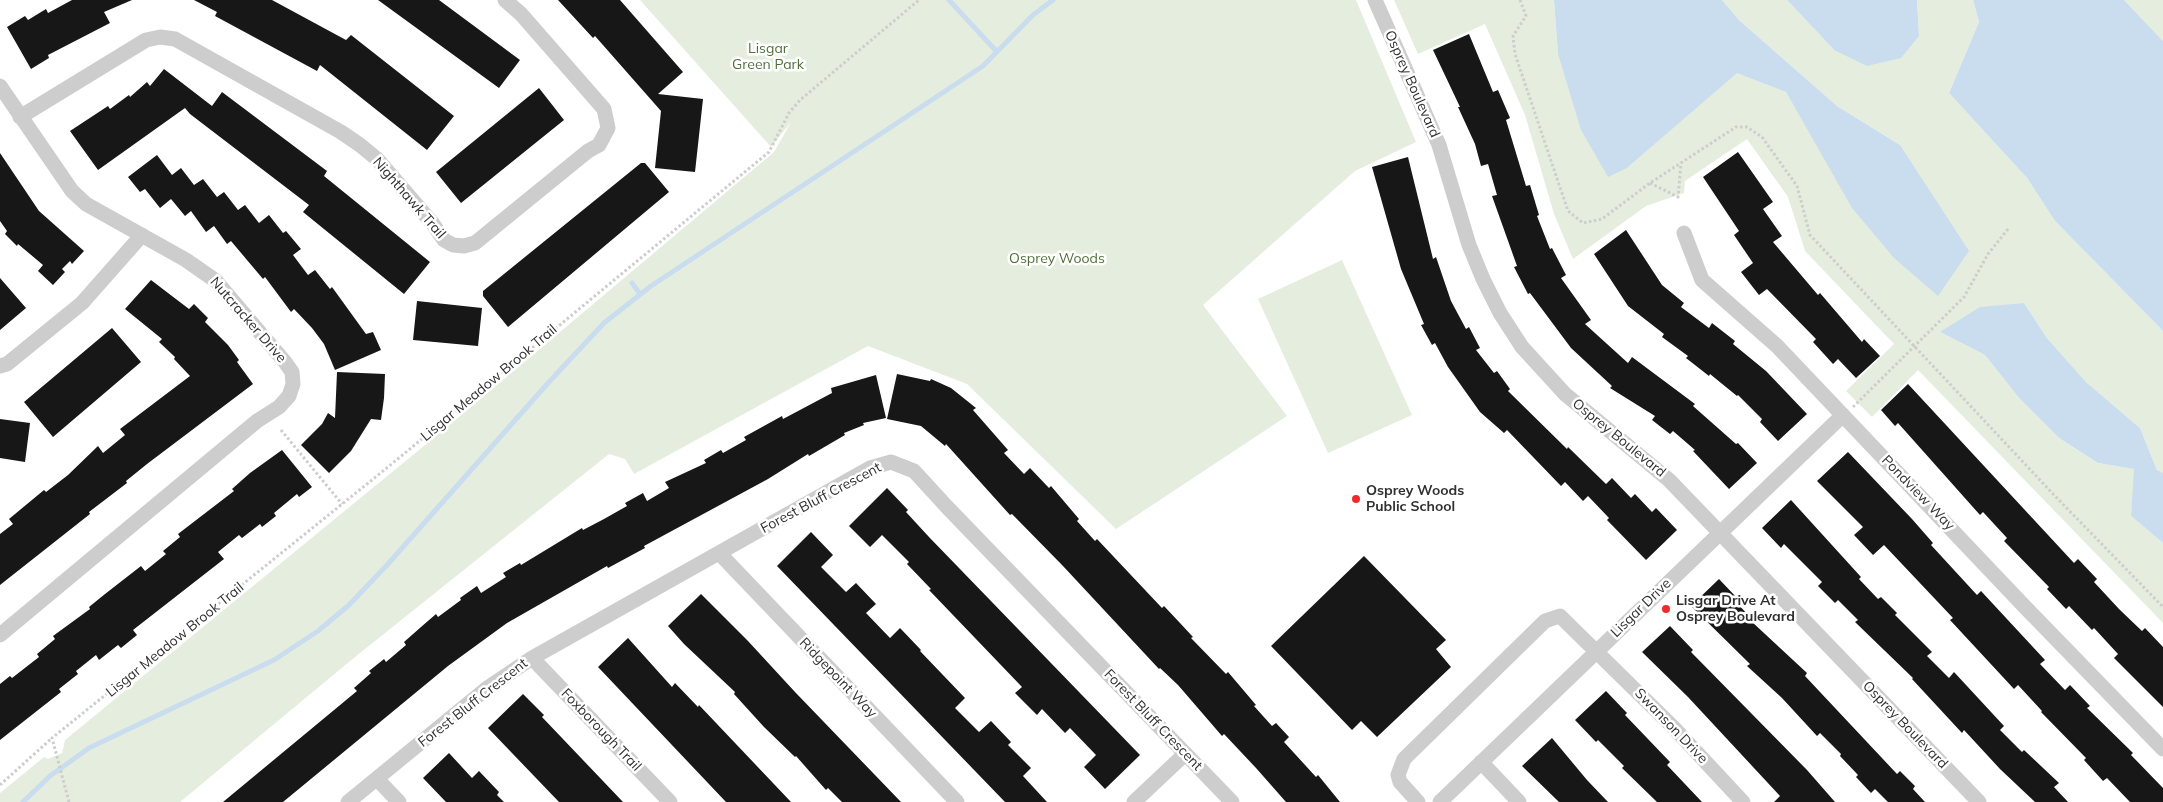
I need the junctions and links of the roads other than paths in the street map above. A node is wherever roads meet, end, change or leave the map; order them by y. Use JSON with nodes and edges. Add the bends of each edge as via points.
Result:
{"nodes":[{"id":1,"x":505,"y":0,"type":"edge"},
{"id":2,"x":1374,"y":0,"type":"edge"},
{"id":3,"x":0,"y":86,"type":"edge"},
{"id":4,"x":20,"y":117,"type":"junction"},
{"id":5,"x":1684,"y":234,"type":"dead end"},
{"id":6,"x":142,"y":235,"type":"junction"},
{"id":7,"x":0,"y":366,"type":"edge"},
{"id":8,"x":1847,"y":412,"type":"junction"},
{"id":9,"x":1720,"y":532,"type":"junction"},
{"id":10,"x":720,"y":554,"type":"junction"},
{"id":11,"x":0,"y":636,"type":"edge"},
{"id":12,"x":1597,"y":651,"type":"junction"},
{"id":13,"x":532,"y":658,"type":"junction"},
{"id":14,"x":2163,"y":748,"type":"edge"},
{"id":15,"x":1185,"y":754,"type":"junction"},
{"id":16,"x":1481,"y":762,"type":"junction"},
{"id":17,"x":376,"y":779,"type":"junction"},
{"id":18,"x":348,"y":802,"type":"edge"},
{"id":19,"x":399,"y":802,"type":"edge"},
{"id":20,"x":670,"y":802,"type":"edge"},
{"id":21,"x":957,"y":802,"type":"edge"},
{"id":22,"x":1134,"y":802,"type":"edge"},
{"id":23,"x":1232,"y":802,"type":"edge"},
{"id":24,"x":1418,"y":802,"type":"edge"},
{"id":25,"x":1440,"y":802,"type":"edge"},
{"id":26,"x":1519,"y":802,"type":"edge"},
{"id":27,"x":1743,"y":802,"type":"edge"},
{"id":28,"x":1979,"y":802,"type":"edge"}],
"edges":[{"from":1,"to":4,"type":"street","name":"Nighthawk Trail","via":[[604,109],[608,128],[599,145],[475,243],[464,246],[444,240],[377,159],[360,145],[175,39],[160,37],[146,40]]},
{"from":2,"to":9,"type":"street","name":"Osprey Boulevard","via":[[1439,145],[1482,279],[1513,333],[1551,381],[1646,459]]},
{"from":3,"to":4,"type":"street","name":"Nutcracker Drive"},
{"from":4,"to":6,"type":"street","name":"Nutcracker Drive","via":[[72,191],[86,204]]},
{"from":5,"to":8,"type":"street","name":"Pondview Way","via":[[1702,280]]},
{"from":6,"to":7,"type":"street","via":[[82,303],[7,364]]},
{"from":6,"to":11,"type":"street","name":"Nutcracker Drive","via":[[201,269],[230,296],[292,372],[289,396]]},
{"from":8,"to":9,"type":"street","name":"Lisgar Drive"},
{"from":8,"to":14,"type":"street","name":"Pondview Way"},
{"from":9,"to":12,"type":"street","name":"Lisgar Drive"},
{"from":9,"to":28,"type":"street","name":"Osprey Boulevard"},
{"from":10,"to":13,"type":"street","name":"Forest Bluff Crescent"},
{"from":10,"to":15,"type":"street","name":"Forest Bluff Crescent","via":[[870,468],[891,462],[908,466]]},
{"from":10,"to":21,"type":"street","name":"Ridgepoint Way"},
{"from":12,"to":16,"type":"street","name":"Lisgar Drive"},
{"from":12,"to":24,"type":"street","name":"Swanson Drive","via":[[1560,616],[1545,621],[1404,758],[1398,775],[1400,782]]},
{"from":12,"to":27,"type":"street","name":"Swanson Drive"},
{"from":13,"to":17,"type":"street","name":"Forest Bluff Crescent","via":[[486,690]]},
{"from":13,"to":20,"type":"street","name":"Foxborough Trail"},
{"from":15,"to":22,"type":"street"},
{"from":15,"to":23,"type":"street","name":"Forest Bluff Crescent"},
{"from":16,"to":25,"type":"street","name":"Lisgar Drive"},
{"from":16,"to":26,"type":"street"},
{"from":17,"to":18,"type":"street","name":"Forest Bluff Crescent"},
{"from":17,"to":19,"type":"street"}]}
